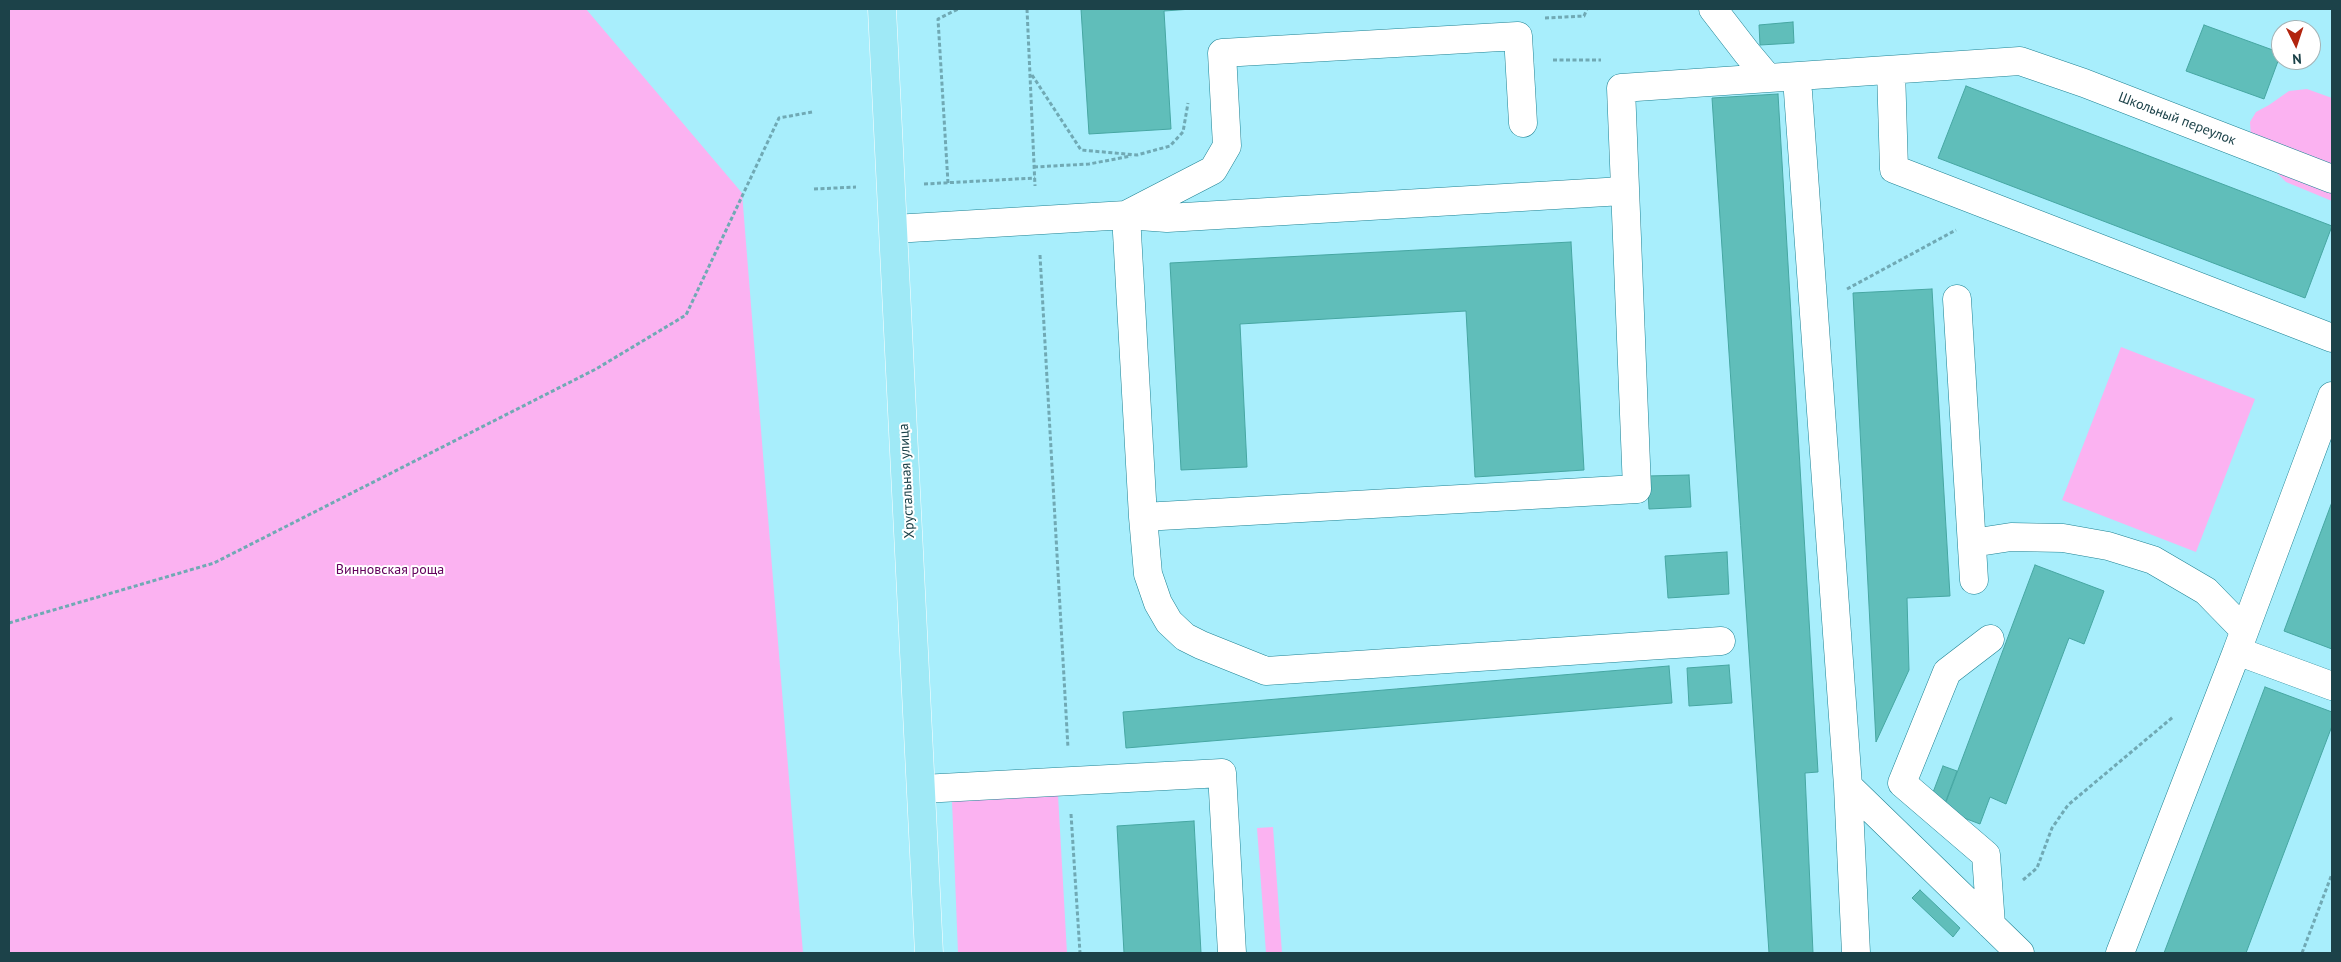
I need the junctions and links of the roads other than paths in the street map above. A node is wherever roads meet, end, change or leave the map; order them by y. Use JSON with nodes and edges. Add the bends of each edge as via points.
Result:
{"nodes":[{"id":1,"x":882,"y":9,"type":"edge"},
{"id":2,"x":1713,"y":9,"type":"edge"},
{"id":3,"x":1891,"y":70,"type":"junction"},
{"id":4,"x":1768,"y":78,"type":"junction"},
{"id":5,"x":1798,"y":92,"type":"dead end"},
{"id":6,"x":1523,"y":123,"type":"dead end"},
{"id":7,"x":2332,"y":179,"type":"edge"},
{"id":8,"x":1623,"y":191,"type":"junction"},
{"id":9,"x":1126,"y":215,"type":"junction"},
{"id":10,"x":894,"y":229,"type":"junction"},
{"id":11,"x":1957,"y":299,"type":"dead end"},
{"id":12,"x":2332,"y":338,"type":"edge"},
{"id":13,"x":2332,"y":396,"type":"edge"},
{"id":14,"x":1143,"y":517,"type":"junction"},
{"id":15,"x":1972,"y":543,"type":"junction"},
{"id":16,"x":1974,"y":580,"type":"dead end"},
{"id":17,"x":1990,"y":639,"type":"dead end"},
{"id":18,"x":1722,"y":641,"type":"dead end"},
{"id":19,"x":2241,"y":641,"type":"junction"},
{"id":20,"x":2332,"y":686,"type":"edge"},
{"id":21,"x":1848,"y":786,"type":"junction"},
{"id":22,"x":922,"y":789,"type":"junction"},
{"id":23,"x":1991,"y":925,"type":"junction"},
{"id":24,"x":929,"y":953,"type":"edge"},
{"id":25,"x":1232,"y":953,"type":"edge"},
{"id":26,"x":1856,"y":953,"type":"edge"},
{"id":27,"x":2020,"y":953,"type":"edge"},
{"id":28,"x":2120,"y":953,"type":"edge"}],
"edges":[{"from":1,"to":10,"type":"main road","name":"Хрустальная улица"},
{"from":2,"to":4,"type":"lane"},
{"from":3,"to":4,"type":"lane"},
{"from":3,"to":7,"type":"lane","name":"Школьный переулок","via":[[2020,61]]},
{"from":3,"to":12,"type":"lane","via":[[1894,169]]},
{"from":4,"to":8,"type":"lane","via":[[1621,88]]},
{"from":5,"to":21,"type":"lane"},
{"from":6,"to":9,"type":"lane","via":[[1518,36],[1222,53],[1227,146],[1213,170]]},
{"from":8,"to":9,"type":"lane","via":[[1167,218]]},
{"from":8,"to":14,"type":"lane","via":[[1637,489]]},
{"from":9,"to":10,"type":"lane"},
{"from":9,"to":14,"type":"lane"},
{"from":10,"to":22,"type":"main road","name":"Хрустальная улица"},
{"from":11,"to":15,"type":"lane"},
{"from":13,"to":19,"type":"lane"},
{"from":14,"to":18,"type":"lane","via":[[1148,574],[1169,622],[1193,641],[1266,670]]},
{"from":15,"to":16,"type":"lane"},
{"from":15,"to":19,"type":"lane","via":[[2012,537],[2064,538],[2108,546],[2153,560],[2206,590]]},
{"from":17,"to":23,"type":"lane","via":[[1947,672],[1902,783],[1986,855]]},
{"from":19,"to":20,"type":"lane"},
{"from":19,"to":28,"type":"lane"},
{"from":21,"to":23,"type":"lane"},
{"from":21,"to":26,"type":"lane"},
{"from":22,"to":24,"type":"main road","name":"Хрустальная улица"},
{"from":22,"to":25,"type":"lane","via":[[1222,773]]},
{"from":23,"to":27,"type":"lane"}]}
